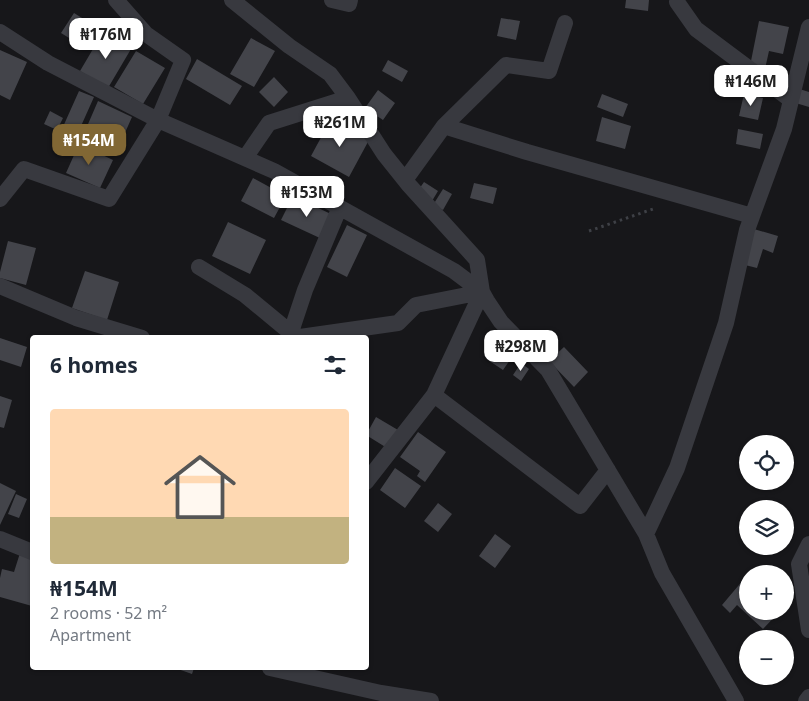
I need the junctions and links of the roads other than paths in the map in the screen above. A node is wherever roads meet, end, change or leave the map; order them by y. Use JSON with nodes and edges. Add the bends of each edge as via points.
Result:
{"nodes":[{"id":1,"x":101,"y":0,"type":"edge"},
{"id":2,"x":232,"y":0,"type":"edge"},
{"id":3,"x":332,"y":0,"type":"edge"},
{"id":4,"x":350,"y":0,"type":"edge"},
{"id":5,"x":117,"y":2,"type":"edge"},
{"id":6,"x":677,"y":2,"type":"dead end"},
{"id":7,"x":565,"y":24,"type":"dead end"},
{"id":8,"x":809,"y":27,"type":"edge"},
{"id":9,"x":0,"y":32,"type":"edge"},
{"id":10,"x":807,"y":48,"type":"edge"},
{"id":11,"x":348,"y":98,"type":"junction"},
{"id":12,"x":791,"y":100,"type":"junction"},
{"id":13,"x":158,"y":120,"type":"junction"},
{"id":14,"x":444,"y":126,"type":"junction"},
{"id":15,"x":245,"y":158,"type":"junction"},
{"id":16,"x":405,"y":180,"type":"junction"},
{"id":17,"x":0,"y":199,"type":"edge"},
{"id":18,"x":339,"y":209,"type":"junction"},
{"id":19,"x":752,"y":216,"type":"junction"},
{"id":20,"x":199,"y":267,"type":"dead end"},
{"id":21,"x":0,"y":286,"type":"edge"},
{"id":22,"x":482,"y":292,"type":"junction"},
{"id":23,"x":134,"y":335,"type":"edge"},
{"id":24,"x":290,"y":335,"type":"edge"},
{"id":25,"x":291,"y":335,"type":"edge"},
{"id":26,"x":299,"y":335,"type":"edge"},
{"id":27,"x":434,"y":395,"type":"junction"},
{"id":28,"x":608,"y":470,"type":"junction"},
{"id":29,"x":369,"y":478,"type":"edge"},
{"id":30,"x":646,"y":534,"type":"junction"},
{"id":31,"x":0,"y":539,"type":"edge"},
{"id":32,"x":809,"y":544,"type":"edge"},
{"id":33,"x":30,"y":551,"type":"edge"},
{"id":34,"x":809,"y":630,"type":"edge"},
{"id":35,"x":279,"y":670,"type":"edge"},
{"id":36,"x":809,"y":697,"type":"edge"},
{"id":37,"x":431,"y":701,"type":"edge"},
{"id":38,"x":736,"y":701,"type":"edge"},
{"id":39,"x":806,"y":701,"type":"edge"}],
"edges":[{"from":1,"to":5,"type":"street"},
{"from":2,"to":11,"type":"street","via":[[330,74]]},
{"from":3,"to":4,"type":"street","via":[[348,4]]},
{"from":5,"to":13,"type":"street","via":[[146,34],[183,60]]},
{"from":6,"to":12,"type":"street","via":[[696,29]]},
{"from":7,"to":14,"type":"street","via":[[550,71],[506,65]]},
{"from":8,"to":10,"type":"street"},
{"from":9,"to":13,"type":"street","via":[[48,63]]},
{"from":10,"to":12,"type":"street"},
{"from":11,"to":15,"type":"street","via":[[269,123]]},
{"from":11,"to":16,"type":"street"},
{"from":12,"to":19,"type":"street","via":[[784,129]]},
{"from":13,"to":15,"type":"street"},
{"from":13,"to":17,"type":"street","via":[[109,199],[24,169]]},
{"from":14,"to":16,"type":"street"},
{"from":14,"to":19,"type":"street"},
{"from":15,"to":18,"type":"street"},
{"from":16,"to":22,"type":"street","via":[[477,260]]},
{"from":18,"to":22,"type":"street","via":[[454,271]]},
{"from":18,"to":25,"type":"street","via":[[305,290]]},
{"from":19,"to":30,"type":"street","via":[[726,323],[677,468]]},
{"from":20,"to":24,"type":"street","via":[[245,295]]},
{"from":21,"to":23,"type":"street","via":[[76,318]]},
{"from":22,"to":26,"type":"street","via":[[416,305],[398,323]]},
{"from":22,"to":27,"type":"street"},
{"from":22,"to":28,"type":"street","via":[[501,322],[548,370]]},
{"from":27,"to":28,"type":"street","via":[[580,506]]},
{"from":27,"to":29,"type":"street"},
{"from":28,"to":30,"type":"street"},
{"from":30,"to":38,"type":"street","via":[[662,573]]},
{"from":31,"to":33,"type":"street"},
{"from":32,"to":34,"type":"street","via":[[799,564]]},
{"from":35,"to":37,"type":"street"},
{"from":36,"to":39,"type":"street"}]}
